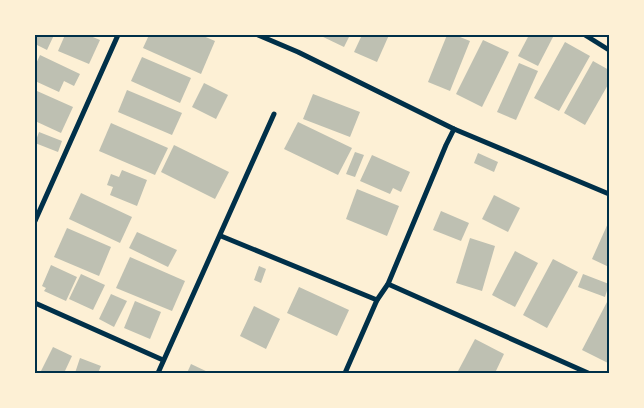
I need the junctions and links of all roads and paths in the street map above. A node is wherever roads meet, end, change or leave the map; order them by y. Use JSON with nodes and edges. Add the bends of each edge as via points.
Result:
{"nodes":[{"id":1,"x":118,"y":35,"type":"edge"},
{"id":2,"x":258,"y":35,"type":"edge"},
{"id":3,"x":584,"y":35,"type":"edge"},
{"id":4,"x":609,"y":50,"type":"edge"},
{"id":5,"x":274,"y":114,"type":"dead end"},
{"id":6,"x":454,"y":129,"type":"junction"},
{"id":7,"x":609,"y":194,"type":"edge"},
{"id":8,"x":36,"y":218,"type":"edge"},
{"id":9,"x":221,"y":236,"type":"junction"},
{"id":10,"x":388,"y":284,"type":"junction"},
{"id":11,"x":377,"y":300,"type":"junction"},
{"id":12,"x":35,"y":303,"type":"edge"},
{"id":13,"x":163,"y":360,"type":"junction"},
{"id":14,"x":158,"y":373,"type":"edge"},
{"id":15,"x":344,"y":373,"type":"edge"},
{"id":16,"x":588,"y":373,"type":"edge"}],
"edges":[{"from":1,"to":8,"type":"street"},
{"from":2,"to":6,"type":"street"},
{"from":3,"to":4,"type":"street"},
{"from":5,"to":9,"type":"street"},
{"from":6,"to":7,"type":"street"},
{"from":6,"to":10,"type":"street"},
{"from":9,"to":11,"type":"street"},
{"from":9,"to":13,"type":"street"},
{"from":10,"to":11,"type":"street"},
{"from":10,"to":16,"type":"street"},
{"from":11,"to":15,"type":"street"},
{"from":12,"to":13,"type":"street"},
{"from":13,"to":14,"type":"street"}]}
